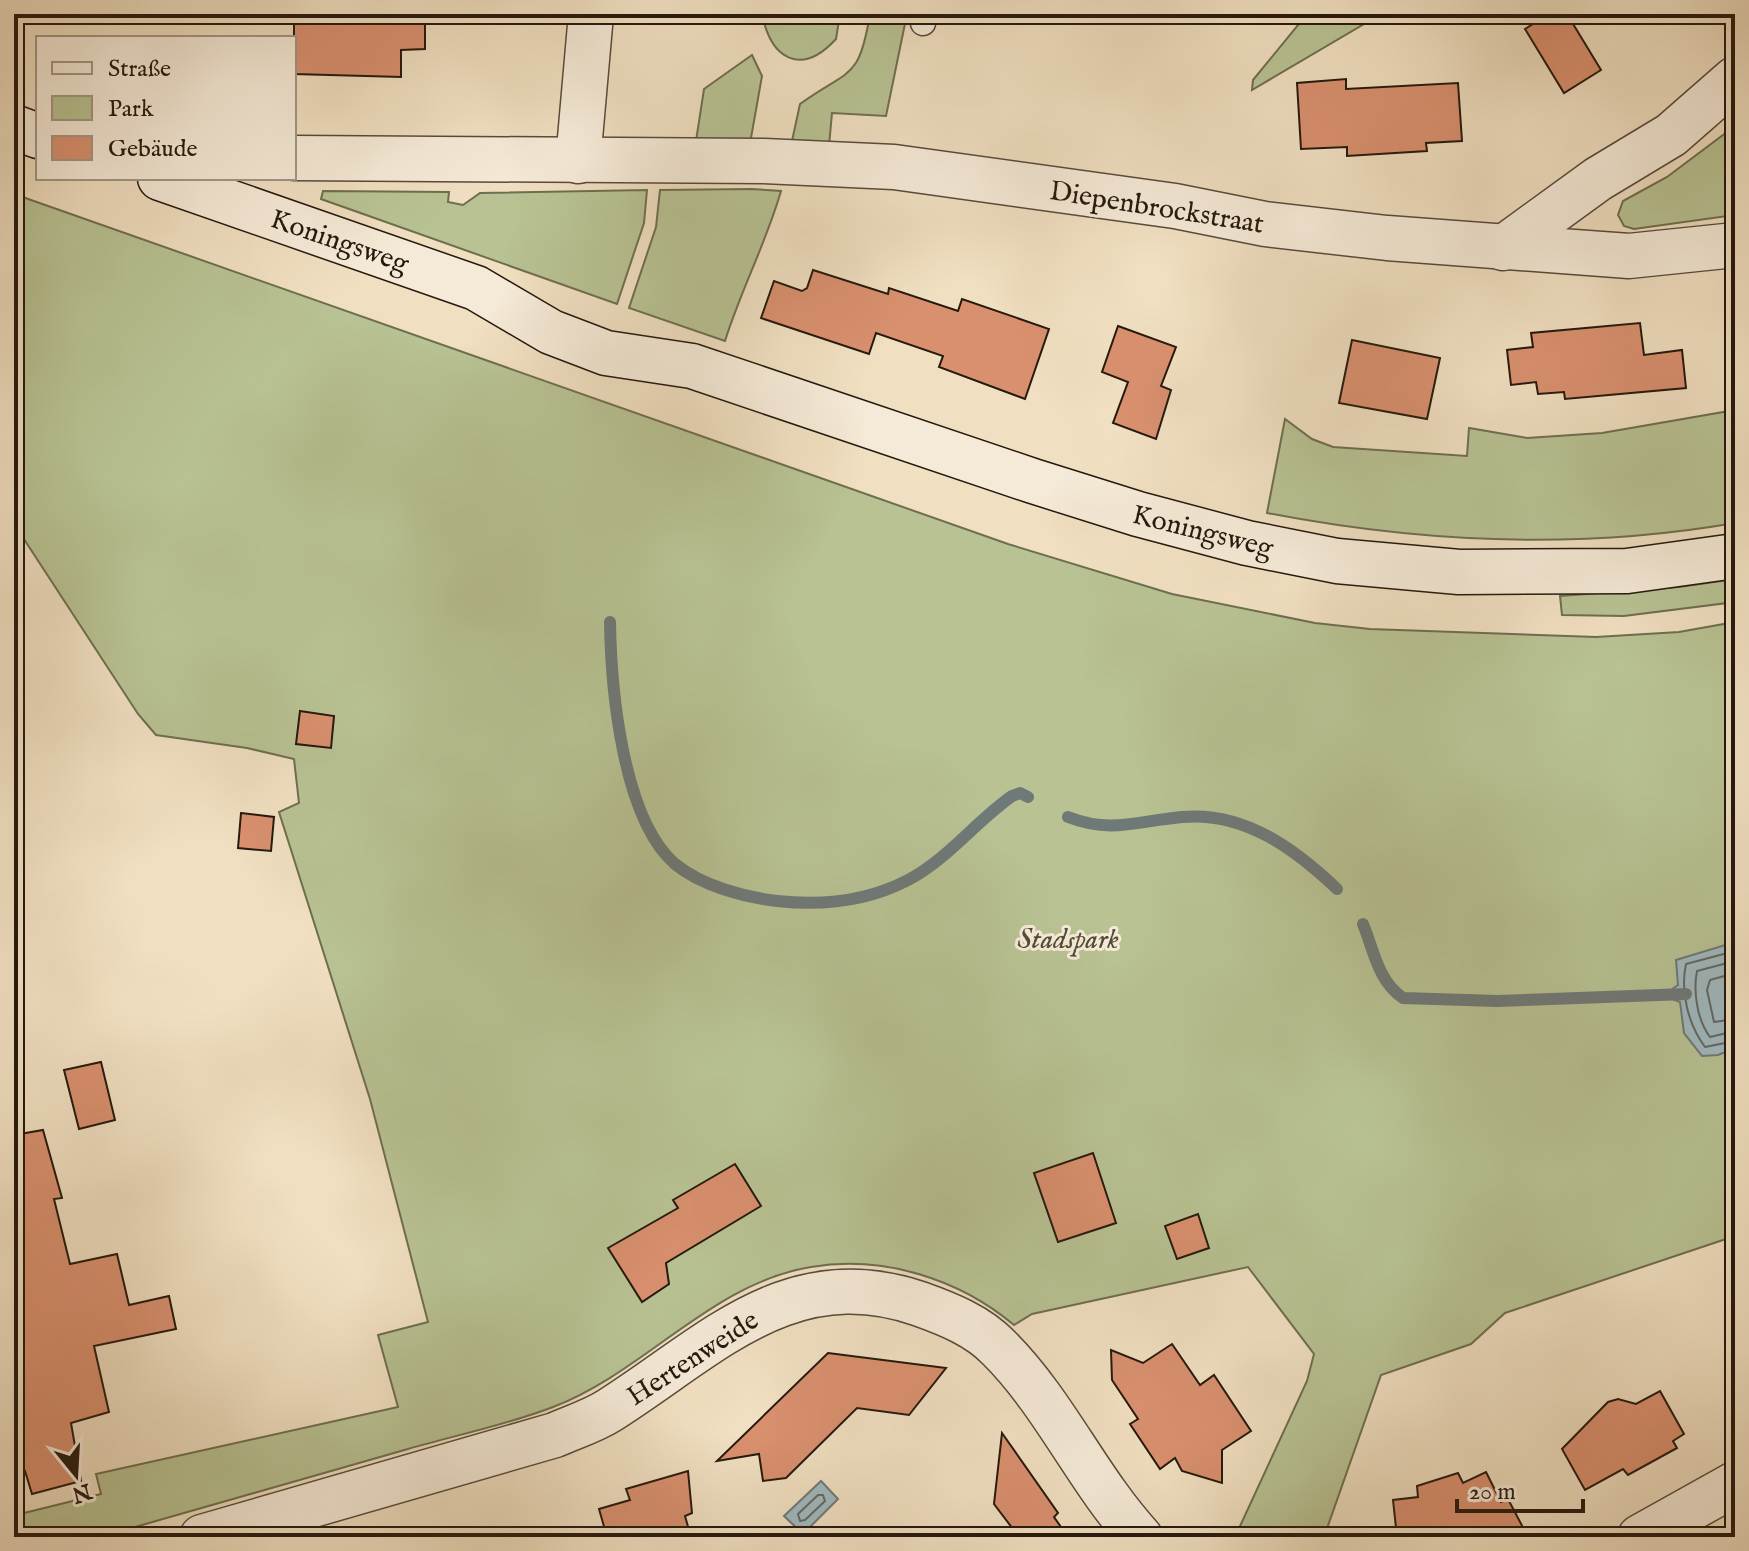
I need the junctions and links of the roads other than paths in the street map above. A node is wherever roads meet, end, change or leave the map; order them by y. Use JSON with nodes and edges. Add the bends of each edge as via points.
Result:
{"nodes":[{"id":1,"x":591,"y":14,"type":"edge"},
{"id":2,"x":1735,"y":79,"type":"edge"},
{"id":3,"x":14,"y":127,"type":"edge"},
{"id":4,"x":36,"y":135,"type":"edge"},
{"id":5,"x":296,"y":158,"type":"edge"},
{"id":6,"x":578,"y":161,"type":"junction"},
{"id":7,"x":173,"y":180,"type":"edge"},
{"id":8,"x":211,"y":186,"type":"edge"},
{"id":9,"x":1735,"y":245,"type":"edge"},
{"id":10,"x":1503,"y":248,"type":"junction"},
{"id":11,"x":1735,"y":556,"type":"edge"},
{"id":12,"x":1735,"y":1484,"type":"edge"},
{"id":13,"x":202,"y":1537,"type":"edge"},
{"id":14,"x":1140,"y":1537,"type":"edge"},
{"id":15,"x":1640,"y":1537,"type":"edge"}],
"edges":[{"from":1,"to":6,"type":"street"},
{"from":2,"to":10,"type":"street","via":[[1671,135],[1598,179]]},
{"from":3,"to":4,"type":"street"},
{"from":5,"to":6,"type":"street"},
{"from":6,"to":10,"type":"street","name":"Diepenbrockstraat","via":[[909,168],[1265,224]]},
{"from":7,"to":8,"type":"street","name":"Koningsweg"},
{"from":8,"to":11,"type":"street","name":"Koningsweg","via":[[476,288],[551,332],[606,353],[692,366],[1138,514],[1247,543],[1337,561],[1459,572],[1612,572]]},
{"from":9,"to":10,"type":"street","name":"Diepenbrockstraat","via":[[1629,256]]},
{"from":12,"to":15,"type":"street"},
{"from":13,"to":14,"type":"street","name":"Hertenweide","via":[[555,1435],[607,1412],[738,1321],[785,1301],[854,1290],[894,1295],[937,1310],[997,1345]]}]}
